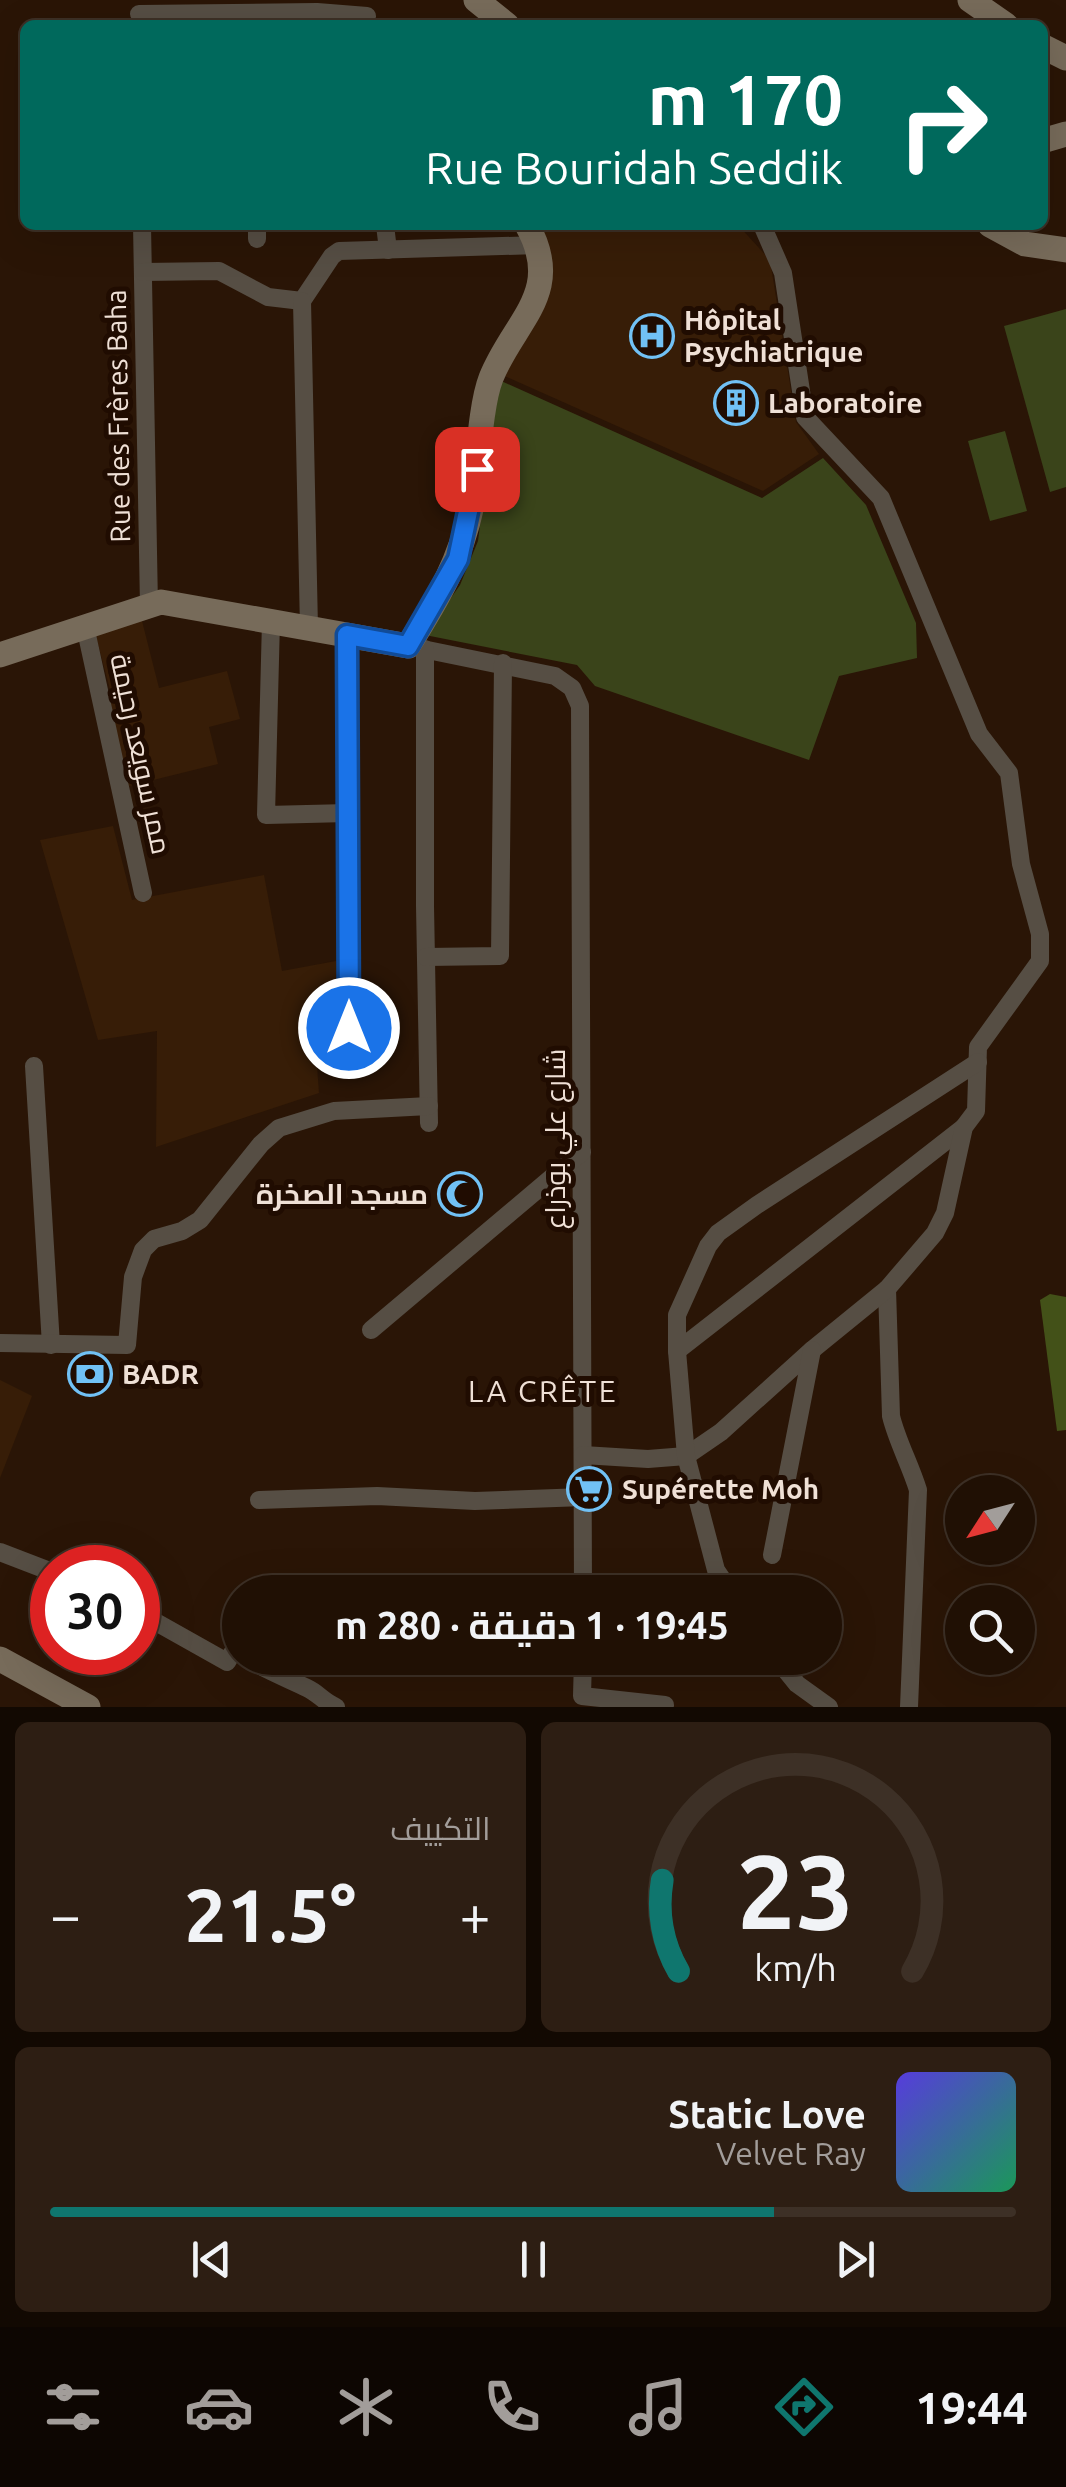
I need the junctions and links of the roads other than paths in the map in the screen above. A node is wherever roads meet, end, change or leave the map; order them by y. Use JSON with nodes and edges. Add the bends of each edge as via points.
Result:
{"nodes":[{"id":1,"x":476,"y":0,"type":"edge"},
{"id":2,"x":970,"y":0,"type":"edge"},
{"id":3,"x":139,"y":13,"type":"edge"},
{"id":4,"x":367,"y":16,"type":"dead end"},
{"id":5,"x":501,"y":20,"type":"edge"},
{"id":6,"x":999,"y":20,"type":"edge"},
{"id":7,"x":142,"y":230,"type":"edge"},
{"id":8,"x":385,"y":230,"type":"edge"},
{"id":9,"x":764,"y":230,"type":"edge"},
{"id":10,"x":999,"y":230,"type":"edge"},
{"id":11,"x":532,"y":235,"type":"edge"},
{"id":12,"x":388,"y":250,"type":"junction"},
{"id":13,"x":1066,"y":250,"type":"edge"},
{"id":14,"x":144,"y":272,"type":"junction"},
{"id":15,"x":302,"y":301,"type":"junction"},
{"id":16,"x":149,"y":606,"type":"junction"},
{"id":17,"x":271,"y":622,"type":"junction"},
{"id":18,"x":85,"y":626,"type":"junction"},
{"id":19,"x":309,"y":628,"type":"junction"},
{"id":20,"x":347,"y":635,"type":"junction"},
{"id":21,"x":417,"y":648,"type":"junction"},
{"id":22,"x":0,"y":655,"type":"edge"},
{"id":23,"x":503,"y":664,"type":"junction"},
{"id":24,"x":348,"y":813,"type":"junction"},
{"id":25,"x":143,"y":893,"type":"dead end"},
{"id":26,"x":426,"y":957,"type":"junction"},
{"id":27,"x":349,"y":1028,"type":"dead end"},
{"id":28,"x":978,"y":1062,"type":"junction"},
{"id":29,"x":34,"y":1066,"type":"dead end"},
{"id":30,"x":964,"y":1127,"type":"junction"},
{"id":31,"x":582,"y":1152,"type":"junction"},
{"id":32,"x":887,"y":1290,"type":"junction"},
{"id":33,"x":371,"y":1330,"type":"dead end"},
{"id":34,"x":0,"y":1344,"type":"edge"},
{"id":35,"x":51,"y":1345,"type":"junction"},
{"id":36,"x":812,"y":1350,"type":"junction"},
{"id":37,"x":676,"y":1351,"type":"junction"},
{"id":38,"x":582,"y":1455,"type":"junction"},
{"id":39,"x":686,"y":1456,"type":"junction"},
{"id":40,"x":584,"y":1497,"type":"junction"},
{"id":41,"x":259,"y":1500,"type":"dead end"},
{"id":42,"x":772,"y":1555,"type":"dead end"},
{"id":43,"x":2,"y":1557,"type":"edge"},
{"id":44,"x":30,"y":1565,"type":"edge"},
{"id":45,"x":583,"y":1575,"type":"edge"},
{"id":46,"x":720,"y":1575,"type":"edge"},
{"id":47,"x":160,"y":1624,"type":"edge"},
{"id":48,"x":0,"y":1659,"type":"edge"},
{"id":49,"x":222,"y":1659,"type":"edge"},
{"id":50,"x":276,"y":1675,"type":"edge"},
{"id":51,"x":582,"y":1675,"type":"edge"},
{"id":52,"x":790,"y":1675,"type":"edge"},
{"id":53,"x":664,"y":1705,"type":"edge"},
{"id":54,"x":88,"y":1707,"type":"edge"},
{"id":55,"x":336,"y":1707,"type":"edge"},
{"id":56,"x":829,"y":1707,"type":"edge"},
{"id":57,"x":910,"y":1707,"type":"edge"}],
"edges":[{"from":1,"to":5,"type":"main road"},
{"from":2,"to":6,"type":"main road"},
{"from":3,"to":4,"type":"street"},
{"from":7,"to":14,"type":"street","name":"Rue des Frères Baha"},
{"from":8,"to":12,"type":"street"},
{"from":9,"to":28,"type":"street","via":[[783,273],[805,417],[881,498],[979,734],[1009,772],[1040,961],[978,1047]]},
{"from":10,"to":13,"type":"main road","via":[[1024,244]]},
{"from":11,"to":12,"type":"street"},
{"from":11,"to":21,"type":"main road","via":[[542,262],[536,302],[490,380],[464,541]]},
{"from":12,"to":15,"type":"street","via":[[332,256]]},
{"from":14,"to":15,"type":"street","via":[[219,271],[268,297]]},
{"from":14,"to":16,"type":"street","name":"Rue des Frères Baha"},
{"from":15,"to":19,"type":"street"},
{"from":16,"to":17,"type":"main road","via":[[161,602]]},
{"from":16,"to":18,"type":"main road"},
{"from":17,"to":19,"type":"main road"},
{"from":17,"to":24,"type":"street","via":[[266,815]]},
{"from":18,"to":22,"type":"main road"},
{"from":18,"to":25,"type":"street","name":"ممر سويعد رحيمة"},
{"from":19,"to":20,"type":"main road"},
{"from":20,"to":21,"type":"main road"},
{"from":20,"to":24,"type":"street"},
{"from":21,"to":23,"type":"street"},
{"from":21,"to":26,"type":"street"},
{"from":23,"to":26,"type":"street","via":[[500,956]]},
{"from":23,"to":31,"type":"street","name":"شارع علي بوذراع","via":[[555,676],[579,703]]},
{"from":24,"to":27,"type":"street"},
{"from":26,"to":35,"type":"street","via":[[429,1114],[334,1112],[278,1128],[200,1220],[143,1250],[133,1276],[127,1345]]},
{"from":28,"to":30,"type":"street","via":[[976,1111]]},
{"from":28,"to":37,"type":"street","via":[[718,1233],[677,1315]]},
{"from":29,"to":35,"type":"street"},
{"from":30,"to":32,"type":"street","via":[[935,1233]]},
{"from":30,"to":37,"type":"street"},
{"from":31,"to":33,"type":"street"},
{"from":31,"to":38,"type":"street","name":"شارع علي بوذراع"},
{"from":32,"to":36,"type":"street"},
{"from":32,"to":57,"type":"street","via":[[891,1416],[918,1490]]},
{"from":34,"to":35,"type":"street"},
{"from":36,"to":39,"type":"street"},
{"from":36,"to":42,"type":"street"},
{"from":37,"to":39,"type":"street"},
{"from":38,"to":39,"type":"street"},
{"from":38,"to":40,"type":"street","name":"شارع علي بوذراع"},
{"from":39,"to":46,"type":"street"},
{"from":40,"to":41,"type":"street"},
{"from":40,"to":45,"type":"street","name":"شارع علي بوذراع"},
{"from":43,"to":44,"type":"street"},
{"from":47,"to":49,"type":"street"},
{"from":48,"to":54,"type":"main road"},
{"from":50,"to":55,"type":"street"},
{"from":51,"to":53,"type":"street","via":[[582,1696]]},
{"from":52,"to":56,"type":"street"}]}
